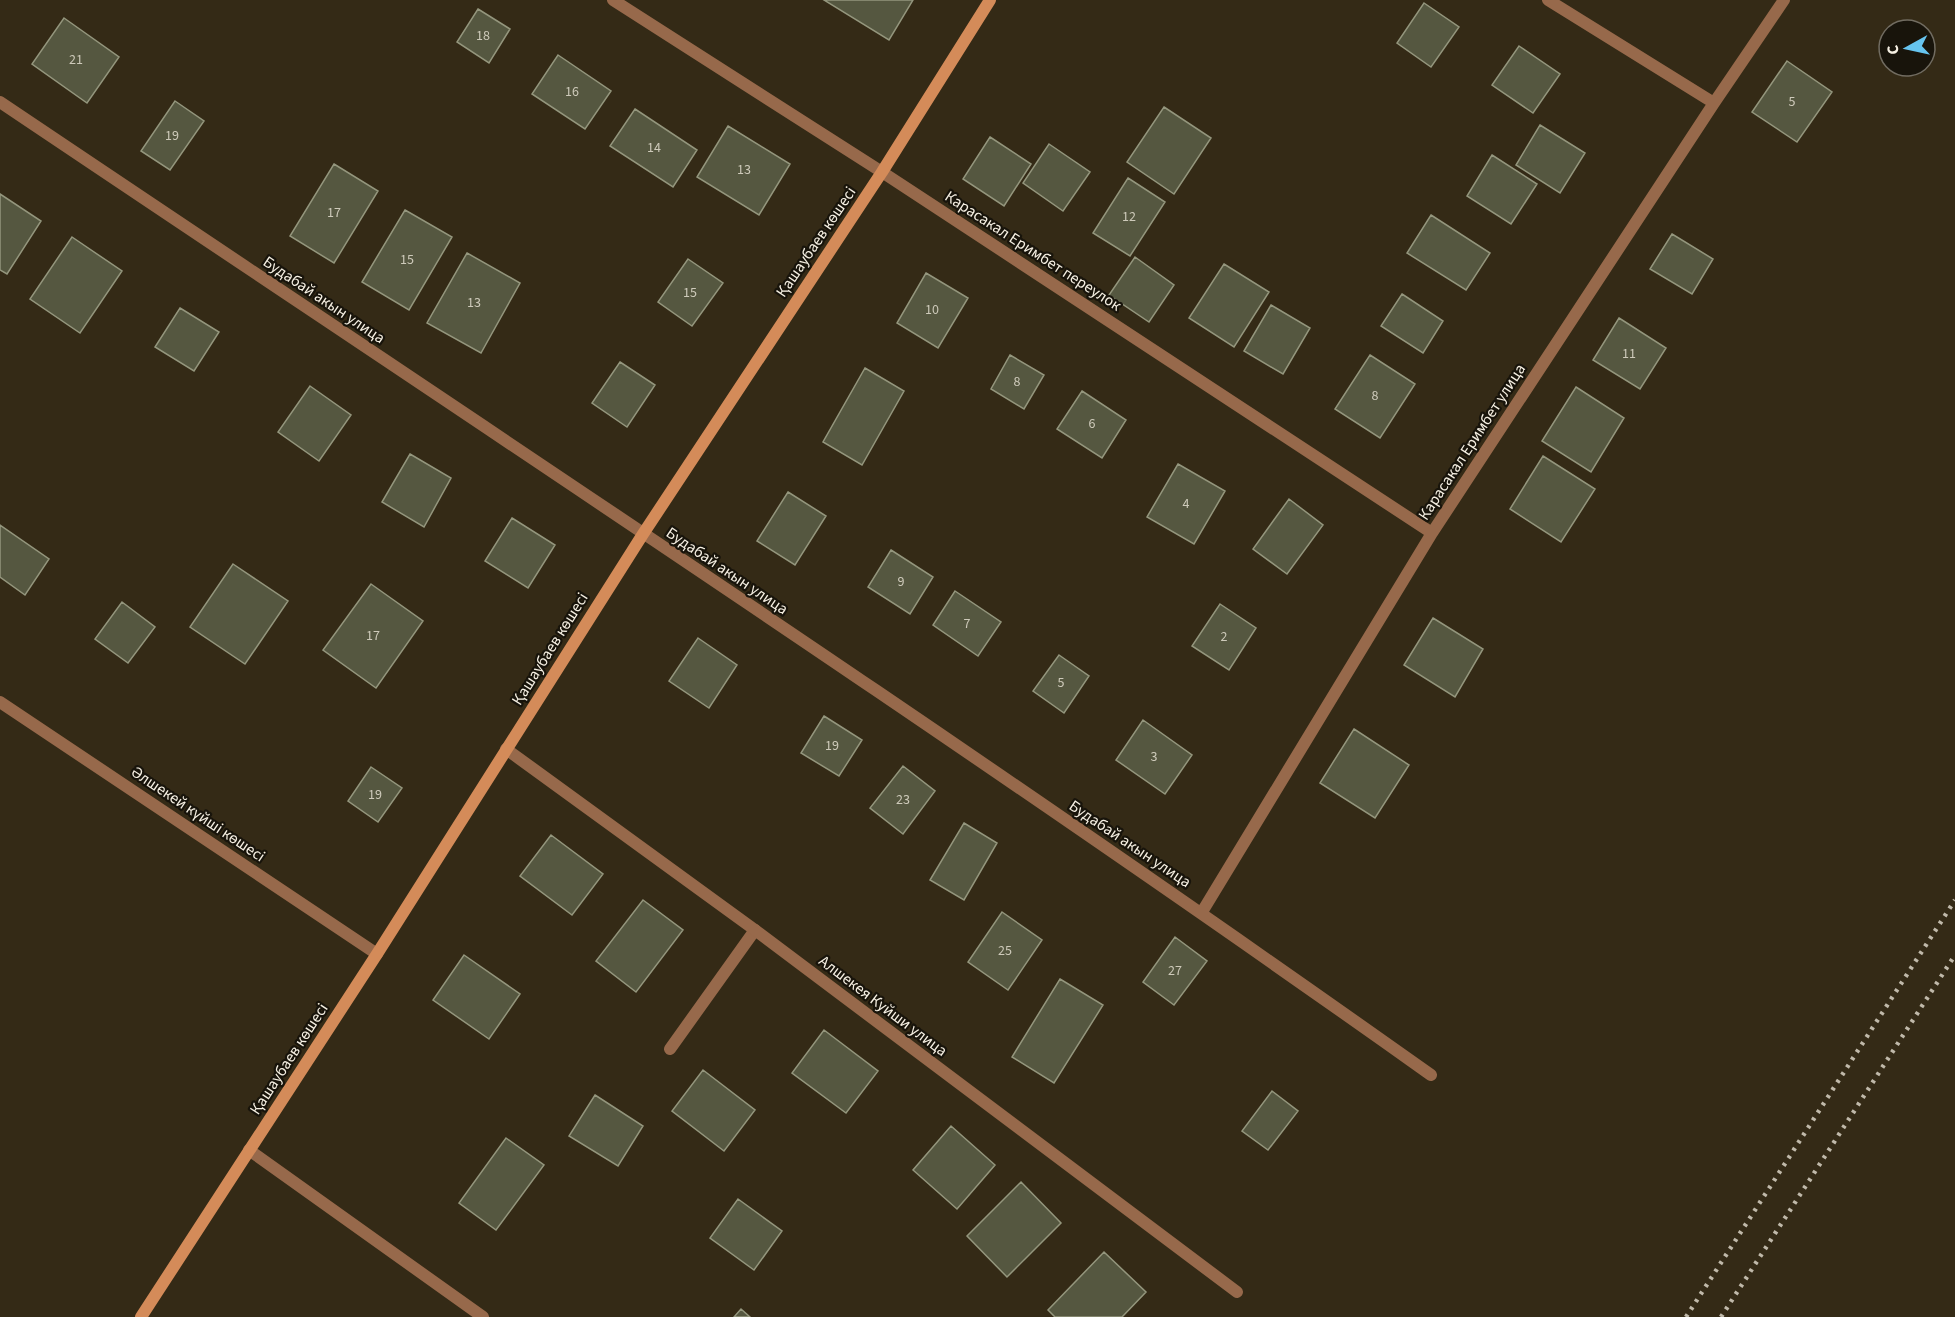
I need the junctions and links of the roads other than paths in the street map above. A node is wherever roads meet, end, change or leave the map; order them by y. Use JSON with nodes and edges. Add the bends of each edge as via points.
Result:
{"nodes":[{"id":1,"x":613,"y":0,"type":"edge"},
{"id":2,"x":990,"y":0,"type":"edge"},
{"id":3,"x":1548,"y":0,"type":"edge"},
{"id":4,"x":1784,"y":0,"type":"edge"},
{"id":5,"x":0,"y":102,"type":"edge"},
{"id":6,"x":1714,"y":103,"type":"junction"},
{"id":7,"x":882,"y":172,"type":"junction"},
{"id":8,"x":1432,"y":533,"type":"junction"},
{"id":9,"x":643,"y":534,"type":"junction"},
{"id":10,"x":0,"y":702,"type":"edge"},
{"id":11,"x":506,"y":749,"type":"junction"},
{"id":12,"x":1202,"y":912,"type":"junction"},
{"id":13,"x":755,"y":930,"type":"junction"},
{"id":14,"x":377,"y":954,"type":"junction"},
{"id":15,"x":670,"y":1049,"type":"dead end"},
{"id":16,"x":1431,"y":1075,"type":"dead end"},
{"id":17,"x":249,"y":1150,"type":"junction"},
{"id":18,"x":1237,"y":1292,"type":"dead end"},
{"id":19,"x":141,"y":1317,"type":"edge"},
{"id":20,"x":483,"y":1317,"type":"edge"}],
"edges":[{"from":1,"to":7,"type":"street","name":"Карасакал Еримбет переулок"},
{"from":2,"to":7,"type":"street","name":"Қашаубаев көшесі"},
{"from":3,"to":6,"type":"street"},
{"from":4,"to":6,"type":"street","name":"Карасакал Еримбет улица"},
{"from":5,"to":9,"type":"street","name":"Будабай акын улица"},
{"from":6,"to":8,"type":"street","name":"Карасакал Еримбет улица"},
{"from":7,"to":8,"type":"street","name":"Карасакал Еримбет переулок"},
{"from":7,"to":9,"type":"street","name":"Қашаубаев көшесі"},
{"from":8,"to":12,"type":"street","name":"Карасакал Еримбет улица"},
{"from":9,"to":11,"type":"street","name":"Қашаубаев көшесі"},
{"from":9,"to":12,"type":"street","name":"Будабай акын улица"},
{"from":10,"to":14,"type":"street","name":"Әлшекей күйші көшесі"},
{"from":11,"to":13,"type":"street","name":"Алшекея Куйши улица"},
{"from":11,"to":14,"type":"street","name":"Қашаубаев көшесі"},
{"from":12,"to":16,"type":"street","name":"Будабай акын улица"},
{"from":13,"to":15,"type":"street"},
{"from":13,"to":18,"type":"street","name":"Алшекея Куйши улица"},
{"from":14,"to":17,"type":"street","name":"Қашаубаев көшесі"},
{"from":17,"to":19,"type":"street","name":"Қашаубаев көшесі"},
{"from":17,"to":20,"type":"street"}]}
